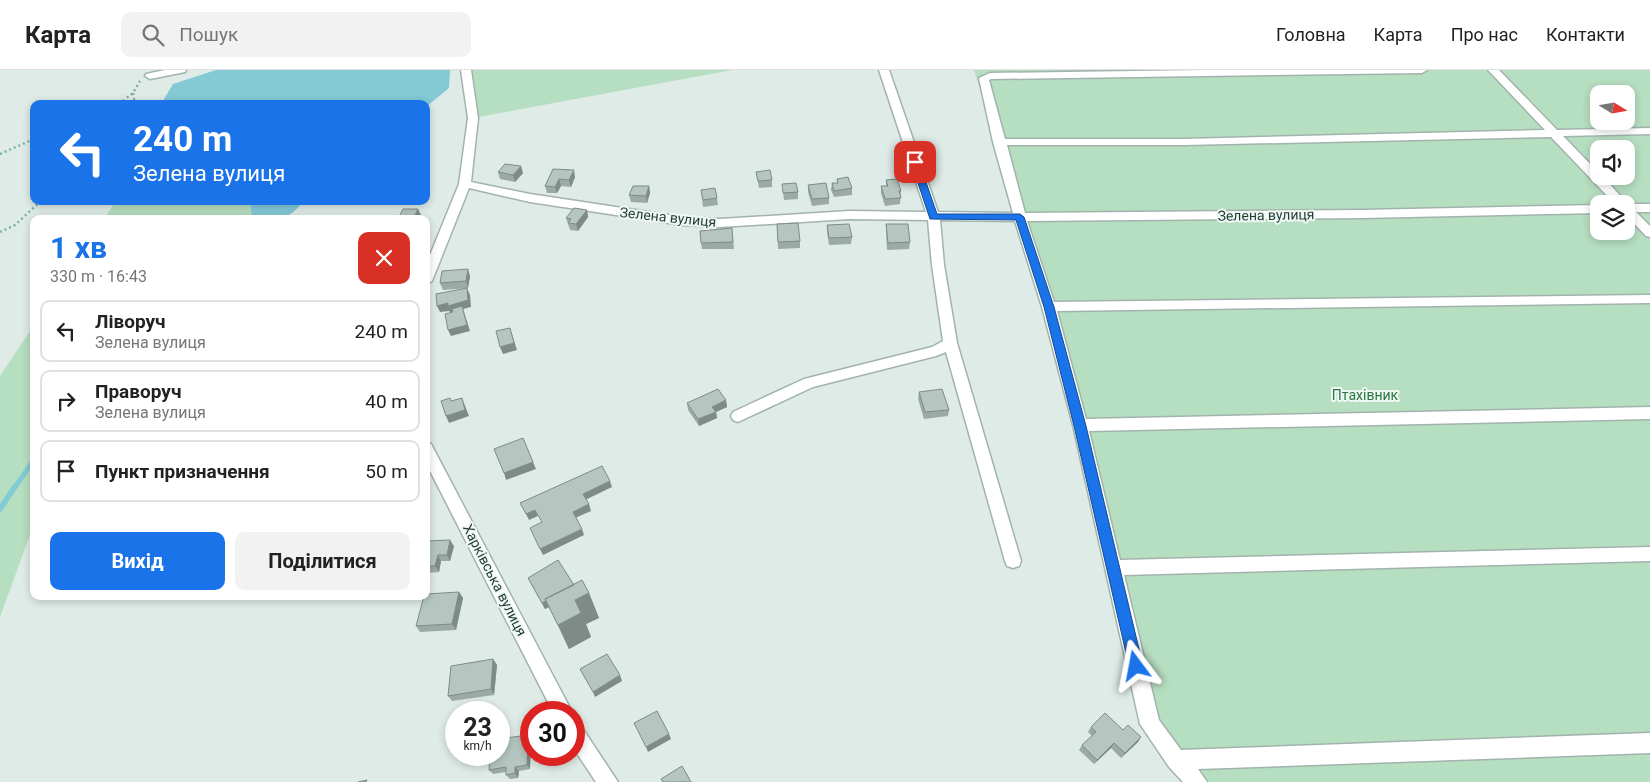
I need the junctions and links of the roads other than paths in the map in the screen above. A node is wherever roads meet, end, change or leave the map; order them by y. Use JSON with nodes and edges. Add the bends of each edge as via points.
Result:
{"nodes":[{"id":1,"x":181,"y":70,"type":"edge"},
{"id":2,"x":466,"y":70,"type":"edge"},
{"id":3,"x":884,"y":70,"type":"edge"},
{"id":4,"x":1422,"y":70,"type":"edge"},
{"id":5,"x":1493,"y":70,"type":"edge"},
{"id":6,"x":150,"y":76,"type":"dead end"},
{"id":7,"x":1650,"y":131,"type":"edge"},
{"id":8,"x":1553,"y":133,"type":"junction"},
{"id":9,"x":999,"y":142,"type":"junction"},
{"id":10,"x":465,"y":184,"type":"junction"},
{"id":11,"x":1613,"y":195,"type":"edge"},
{"id":12,"x":1635,"y":208,"type":"edge"},
{"id":13,"x":1650,"y":208,"type":"edge"},
{"id":14,"x":1590,"y":209,"type":"edge"},
{"id":15,"x":934,"y":217,"type":"junction"},
{"id":16,"x":1020,"y":217,"type":"junction"},
{"id":17,"x":1635,"y":217,"type":"edge"},
{"id":18,"x":1650,"y":232,"type":"edge"},
{"id":19,"x":430,"y":271,"type":"edge"},
{"id":20,"x":1650,"y":299,"type":"edge"},
{"id":21,"x":1049,"y":307,"type":"junction"},
{"id":22,"x":950,"y":343,"type":"junction"},
{"id":23,"x":1650,"y":413,"type":"edge"},
{"id":24,"x":738,"y":416,"type":"dead end"},
{"id":25,"x":1080,"y":426,"type":"junction"},
{"id":26,"x":430,"y":456,"type":"edge"},
{"id":27,"x":1650,"y":554,"type":"edge"},
{"id":28,"x":1012,"y":561,"type":"dead end"},
{"id":29,"x":1114,"y":568,"type":"junction"},
{"id":30,"x":557,"y":701,"type":"edge"},
{"id":31,"x":1650,"y":743,"type":"edge"},
{"id":32,"x":585,"y":749,"type":"edge"},
{"id":33,"x":1176,"y":760,"type":"junction"},
{"id":34,"x":608,"y":782,"type":"edge"},
{"id":35,"x":1197,"y":782,"type":"edge"}],
"edges":[{"from":1,"to":6,"type":"street"},
{"from":2,"to":10,"type":"street","via":[[473,118]]},
{"from":3,"to":15,"type":"street"},
{"from":4,"to":9,"type":"street","via":[[990,76],[984,78],[984,85]]},
{"from":5,"to":8,"type":"street"},
{"from":7,"to":8,"type":"street"},
{"from":8,"to":9,"type":"street","via":[[1184,142]]},
{"from":8,"to":11,"type":"street"},
{"from":9,"to":16,"type":"street"},
{"from":10,"to":15,"type":"street","name":"Зелена вулиця","via":[[530,198],[682,221],[720,223],[849,215]]},
{"from":10,"to":19,"type":"street"},
{"from":12,"to":13,"type":"street"},
{"from":14,"to":16,"type":"street","name":"Зелена вулиця"},
{"from":15,"to":16,"type":"street","name":"Зелена вулиця"},
{"from":15,"to":22,"type":"street"},
{"from":16,"to":21,"type":"street"},
{"from":17,"to":18,"type":"street"},
{"from":20,"to":21,"type":"street"},
{"from":21,"to":25,"type":"street"},
{"from":22,"to":24,"type":"street","via":[[936,352],[809,383]]},
{"from":22,"to":28,"type":"street"},
{"from":23,"to":25,"type":"street"},
{"from":25,"to":29,"type":"street"},
{"from":26,"to":30,"type":"street","name":"Харківська вулиця"},
{"from":27,"to":29,"type":"street"},
{"from":29,"to":33,"type":"street","via":[[1150,724]]},
{"from":31,"to":33,"type":"street"},
{"from":32,"to":34,"type":"street"},
{"from":33,"to":35,"type":"street"}]}
